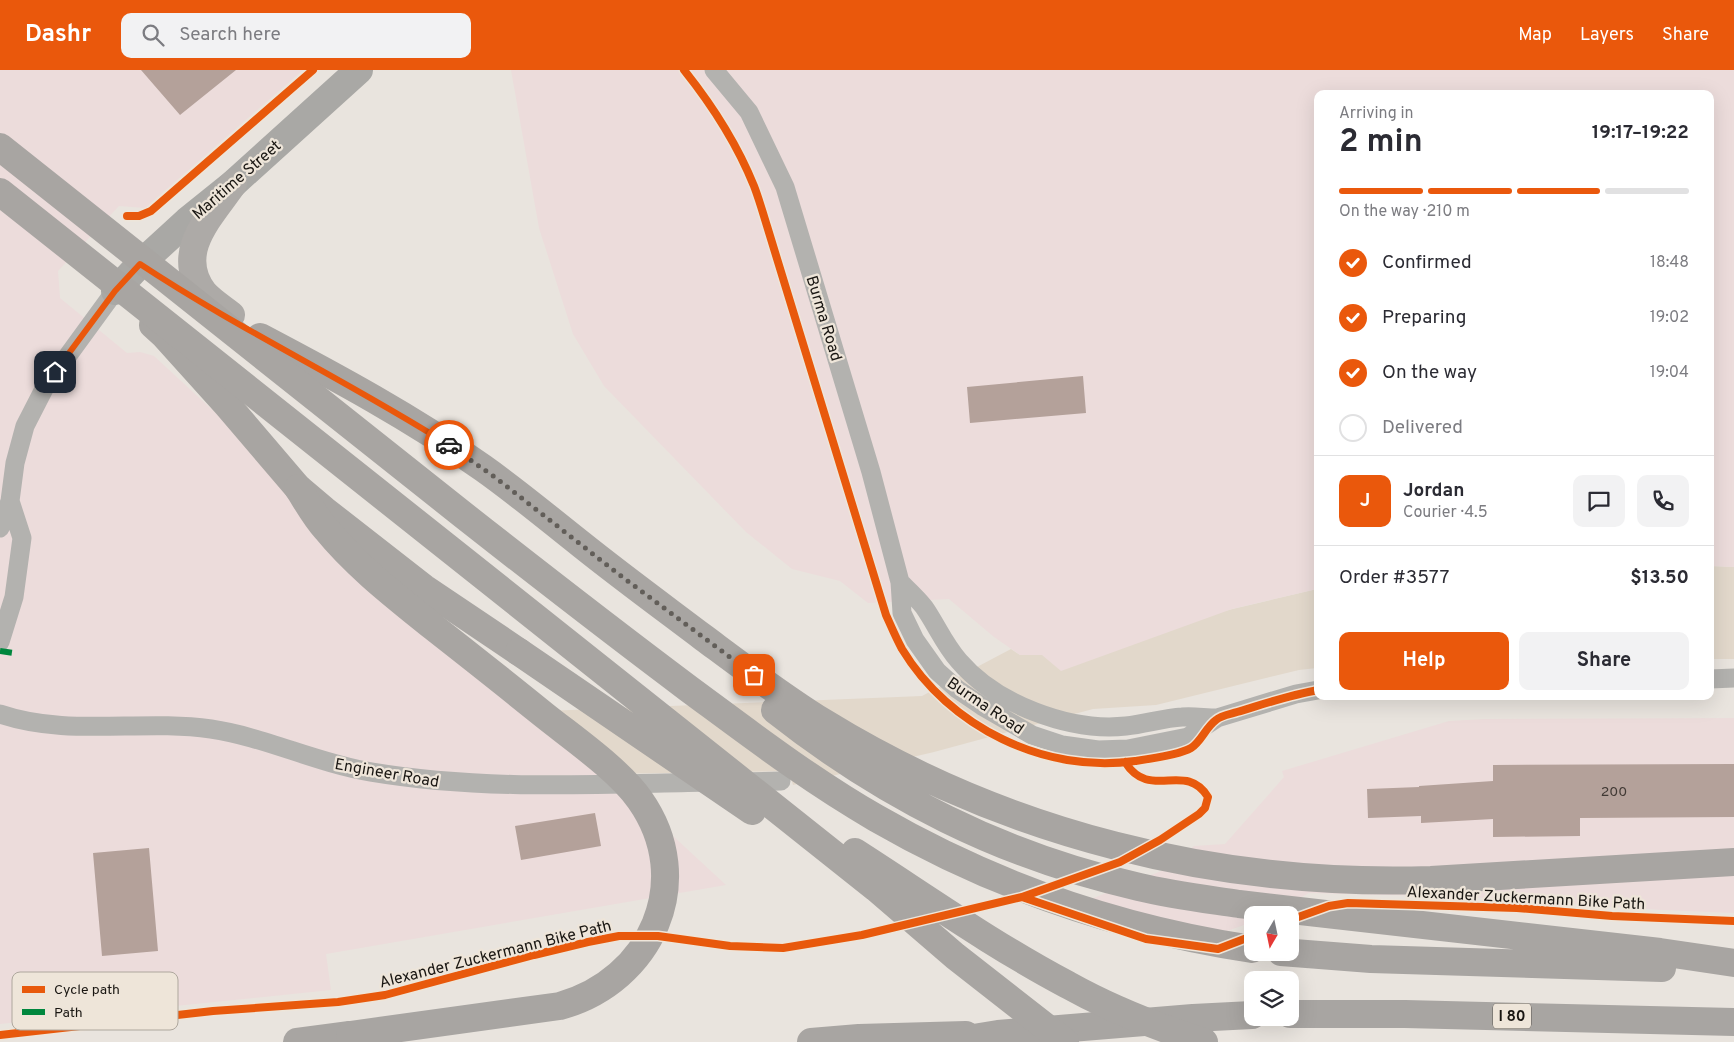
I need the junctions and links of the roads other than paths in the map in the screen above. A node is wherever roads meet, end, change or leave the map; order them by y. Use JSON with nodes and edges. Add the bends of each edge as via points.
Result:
{"nodes":[{"id":1,"x":359,"y":70,"type":"edge"},
{"id":2,"x":714,"y":70,"type":"edge"},
{"id":3,"x":0,"y":147,"type":"edge"},
{"id":4,"x":0,"y":152,"type":"edge"},
{"id":5,"x":233,"y":184,"type":"junction"},
{"id":6,"x":0,"y":192,"type":"edge"},
{"id":7,"x":0,"y":198,"type":"edge"},
{"id":8,"x":140,"y":264,"type":"junction"},
{"id":9,"x":115,"y":291,"type":"junction"},
{"id":10,"x":260,"y":337,"type":"junction"},
{"id":11,"x":298,"y":488,"type":"junction"},
{"id":12,"x":10,"y":502,"type":"junction"},
{"id":13,"x":0,"y":528,"type":"edge"},
{"id":14,"x":621,"y":576,"type":"junction"},
{"id":15,"x":0,"y":642,"type":"edge"},
{"id":16,"x":1714,"y":678,"type":"edge"},
{"id":17,"x":1734,"y":678,"type":"edge"},
{"id":18,"x":1314,"y":691,"type":"edge"},
{"id":19,"x":631,"y":694,"type":"junction"},
{"id":20,"x":0,"y":714,"type":"edge"},
{"id":21,"x":781,"y":781,"type":"dead end"},
{"id":22,"x":1734,"y":862,"type":"edge"},
{"id":23,"x":1244,"y":948,"type":"edge"},
{"id":24,"x":1299,"y":954,"type":"edge"},
{"id":25,"x":955,"y":956,"type":"junction"},
{"id":26,"x":1660,"y":960,"type":"junction"},
{"id":27,"x":1734,"y":963,"type":"edge"},
{"id":28,"x":1734,"y":970,"type":"edge"},
{"id":29,"x":1299,"y":1014,"type":"edge"},
{"id":30,"x":1244,"y":1016,"type":"edge"},
{"id":31,"x":1734,"y":1022,"type":"edge"},
{"id":32,"x":998,"y":1034,"type":"junction"},
{"id":33,"x":297,"y":1042,"type":"edge"},
{"id":34,"x":810,"y":1042,"type":"edge"},
{"id":35,"x":949,"y":1042,"type":"edge"},
{"id":36,"x":1064,"y":1042,"type":"edge"},
{"id":37,"x":1204,"y":1042,"type":"edge"}],
"edges":[{"from":1,"to":5,"type":"main road","name":"Maritime Street"},
{"from":2,"to":18,"type":"street","name":"Burma Road","via":[[748,112],[785,186],[900,582],[923,606],[959,661],[977,679],[1008,700],[1044,715],[1098,727],[1183,717],[1217,718]]},
{"from":3,"to":23,"type":"highway","bridge":true,"via":[[574,603],[818,782],[908,835],[1001,880],[1132,924]]},
{"from":4,"to":8,"type":"main road"},
{"from":5,"to":8,"type":"main road","name":"Maritime Street"},
{"from":5,"to":10,"type":"main road","via":[[197,236],[192,256],[194,277],[205,294]]},
{"from":6,"to":19,"type":"highway","bridge":true},
{"from":7,"to":9,"type":"main road"},
{"from":8,"to":9,"type":"main road","name":"Maritime Street"},
{"from":8,"to":10,"type":"main road"},
{"from":9,"to":11,"type":"highway","via":[[164,335]]},
{"from":9,"to":12,"type":"street","via":[[44,387],[25,426],[15,463]]},
{"from":10,"to":14,"type":"highway","via":[[405,418],[484,468]]},
{"from":11,"to":25,"type":"highway","bridge":true,"via":[[424,588],[777,828]]},
{"from":11,"to":33,"type":"highway","bridge":true,"via":[[325,529],[375,578],[582,746],[631,790],[655,828],[664,873],[662,905],[652,933],[637,957],[612,981],[584,998],[560,1006]]},
{"from":12,"to":13,"type":"street"},
{"from":12,"to":15,"type":"street","via":[[22,538],[14,597]]},
{"from":14,"to":22,"type":"highway","via":[[782,695],[871,750],[994,807],[1124,849],[1225,869],[1362,881],[1439,880]]},
{"from":14,"to":26,"type":"highway","via":[[723,669],[833,754],[920,807],[1014,850],[1107,880],[1172,894]]},
{"from":16,"to":17,"type":"street"},
{"from":19,"to":25,"type":"highway","bridge":true,"via":[[876,888]]},
{"from":19,"to":37,"type":"highway","bridge":true,"via":[[852,849],[1026,962],[1113,1007]]},
{"from":20,"to":21,"type":"street","name":"Engineer Road","via":[[77,726],[174,725],[212,729],[370,772],[449,782],[517,785]]},
{"from":24,"to":26,"type":"highway","via":[[1354,959]]},
{"from":25,"to":36,"type":"highway","bridge":true},
{"from":26,"to":27,"type":"highway"},
{"from":26,"to":28,"type":"highway"},
{"from":29,"to":31,"type":"highway","number":"I 80"},
{"from":30,"to":32,"type":"highway"},
{"from":32,"to":34,"type":"highway"},
{"from":32,"to":35,"type":"highway"}]}
